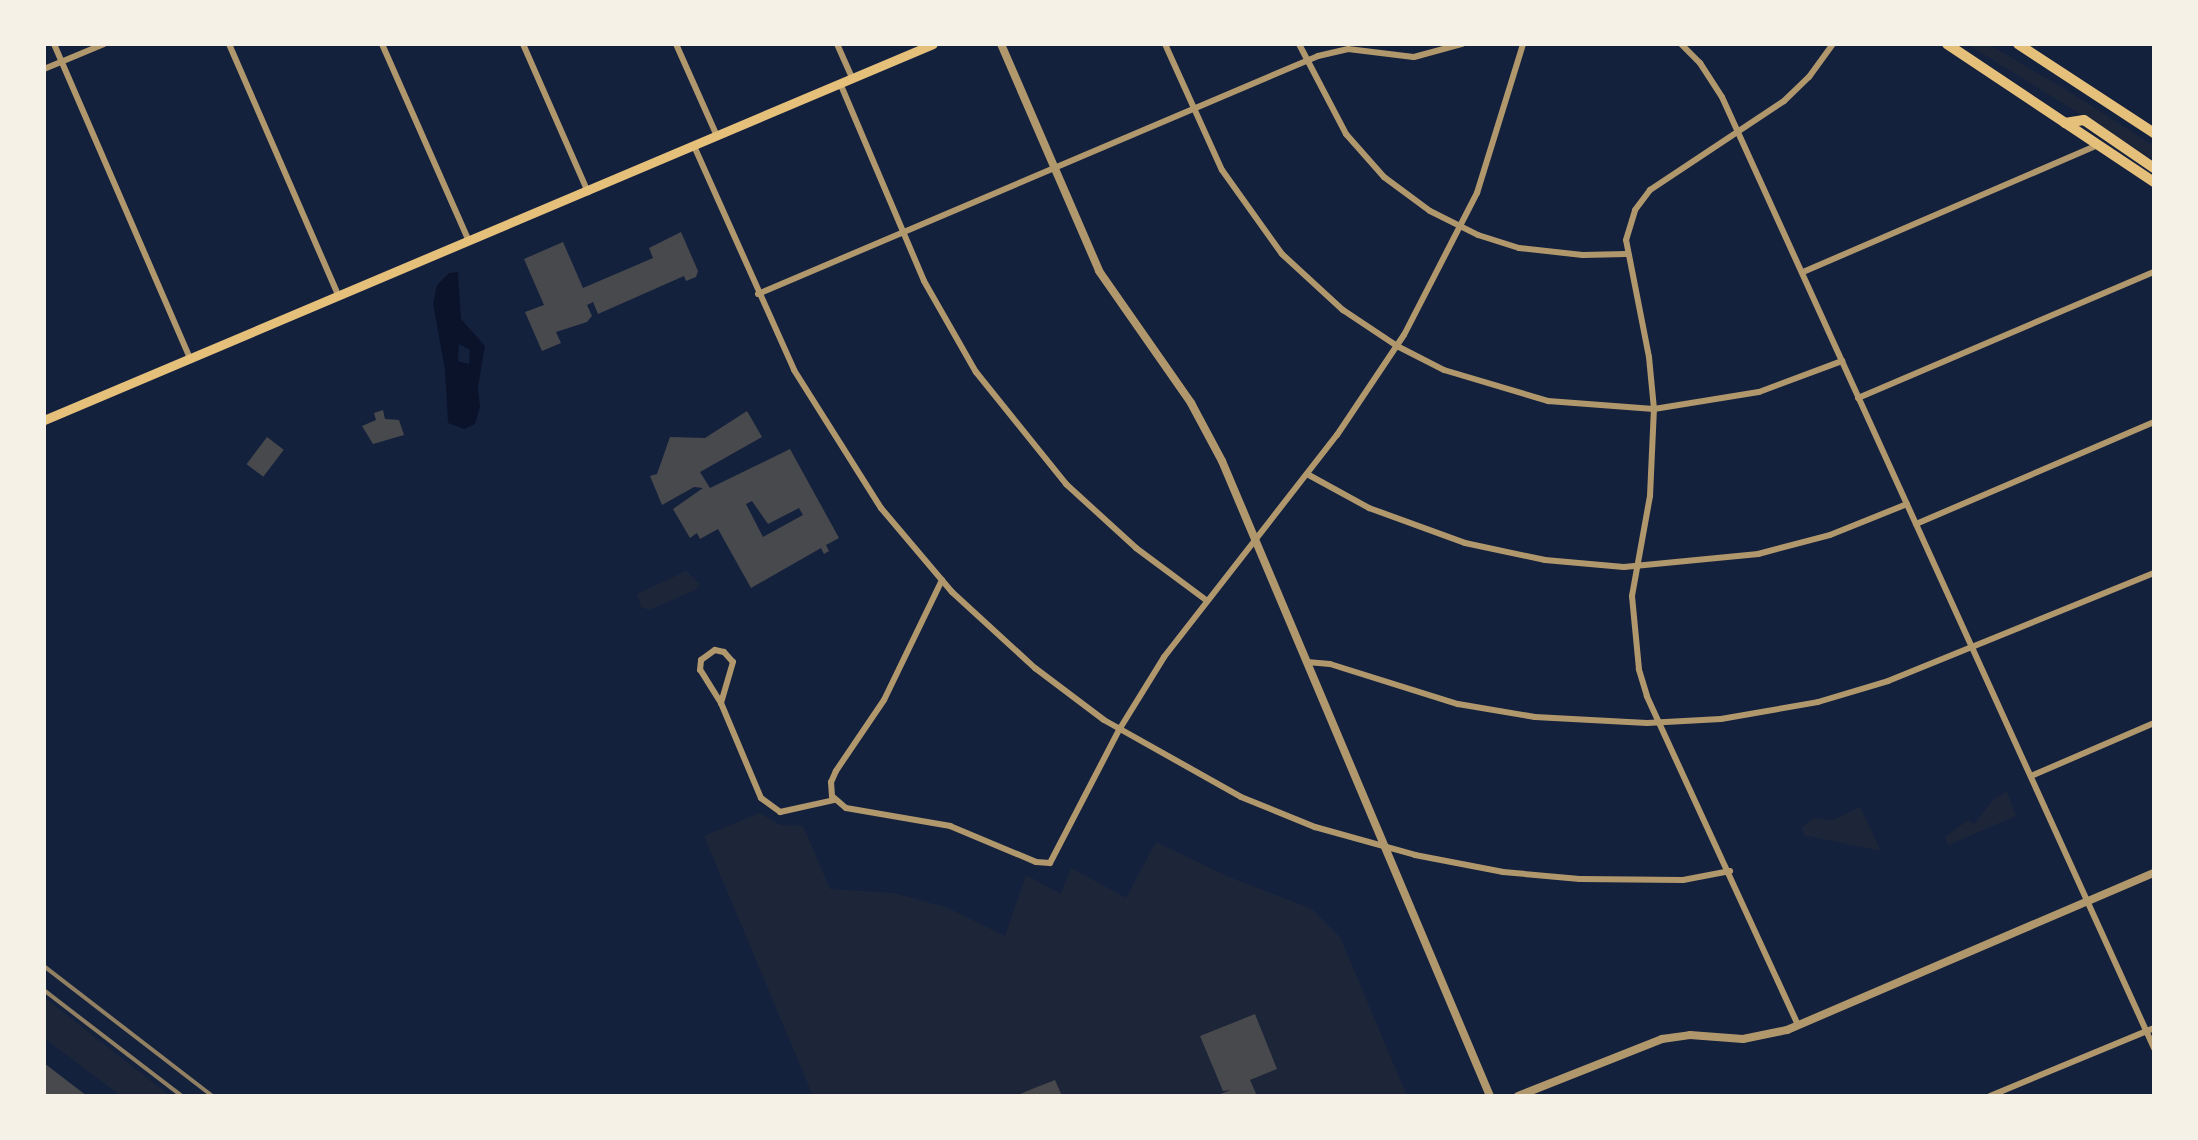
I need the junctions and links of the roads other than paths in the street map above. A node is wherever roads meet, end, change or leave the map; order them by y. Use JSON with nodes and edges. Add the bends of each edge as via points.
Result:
{"nodes":[{"id":1,"x":54,"y":44,"type":"edge"},
{"id":2,"x":104,"y":44,"type":"edge"},
{"id":3,"x":229,"y":44,"type":"edge"},
{"id":4,"x":382,"y":44,"type":"edge"},
{"id":5,"x":523,"y":44,"type":"edge"},
{"id":6,"x":676,"y":44,"type":"edge"},
{"id":7,"x":837,"y":44,"type":"edge"},
{"id":8,"x":933,"y":44,"type":"edge"},
{"id":9,"x":1001,"y":44,"type":"edge"},
{"id":10,"x":1164,"y":44,"type":"edge"},
{"id":11,"x":1299,"y":44,"type":"edge"},
{"id":12,"x":1462,"y":44,"type":"edge"},
{"id":13,"x":1523,"y":44,"type":"edge"},
{"id":14,"x":1681,"y":44,"type":"edge"},
{"id":15,"x":1832,"y":44,"type":"edge"},
{"id":16,"x":1947,"y":44,"type":"edge"},
{"id":17,"x":2018,"y":44,"type":"edge"},
{"id":18,"x":1306,"y":60,"type":"junction"},
{"id":19,"x":62,"y":62,"type":"junction"},
{"id":20,"x":44,"y":69,"type":"edge"},
{"id":21,"x":852,"y":78,"type":"junction"},
{"id":22,"x":840,"y":83,"type":"junction"},
{"id":23,"x":1193,"y":109,"type":"junction"},
{"id":24,"x":2065,"y":122,"type":"junction"},
{"id":25,"x":2152,"y":128,"type":"edge"},
{"id":26,"x":1737,"y":132,"type":"junction"},
{"id":27,"x":717,"y":136,"type":"junction"},
{"id":28,"x":2098,"y":145,"type":"junction"},
{"id":29,"x":694,"y":146,"type":"junction"},
{"id":30,"x":2154,"y":168,"type":"edge"},
{"id":31,"x":1054,"y":169,"type":"junction"},
{"id":32,"x":2154,"y":182,"type":"edge"},
{"id":33,"x":588,"y":191,"type":"junction"},
{"id":34,"x":1462,"y":228,"type":"junction"},
{"id":35,"x":903,"y":233,"type":"junction"},
{"id":36,"x":469,"y":241,"type":"junction"},
{"id":37,"x":1626,"y":254,"type":"junction"},
{"id":38,"x":1803,"y":272,"type":"junction"},
{"id":39,"x":2154,"y":272,"type":"edge"},
{"id":40,"x":758,"y":294,"type":"junction"},
{"id":41,"x":338,"y":295,"type":"junction"},
{"id":42,"x":1397,"y":346,"type":"junction"},
{"id":43,"x":190,"y":358,"type":"junction"},
{"id":44,"x":1842,"y":361,"type":"junction"},
{"id":45,"x":1858,"y":398,"type":"junction"},
{"id":46,"x":1654,"y":409,"type":"junction"},
{"id":47,"x":45,"y":417,"type":"edge"},
{"id":48,"x":2154,"y":422,"type":"edge"},
{"id":49,"x":1307,"y":474,"type":"junction"},
{"id":50,"x":1907,"y":504,"type":"junction"},
{"id":51,"x":1916,"y":524,"type":"junction"},
{"id":52,"x":1255,"y":537,"type":"junction"},
{"id":53,"x":1637,"y":567,"type":"junction"},
{"id":54,"x":2154,"y":573,"type":"edge"},
{"id":55,"x":942,"y":580,"type":"junction"},
{"id":56,"x":1206,"y":600,"type":"junction"},
{"id":57,"x":1972,"y":649,"type":"junction"},
{"id":58,"x":1307,"y":662,"type":"junction"},
{"id":59,"x":721,"y":703,"type":"junction"},
{"id":60,"x":1661,"y":723,"type":"junction"},
{"id":61,"x":2154,"y":723,"type":"edge"},
{"id":62,"x":1119,"y":730,"type":"junction"},
{"id":63,"x":2031,"y":776,"type":"junction"},
{"id":64,"x":837,"y":802,"type":"junction"},
{"id":65,"x":1384,"y":847,"type":"junction"},
{"id":66,"x":1730,"y":871,"type":"junction"},
{"id":67,"x":2154,"y":873,"type":"edge"},
{"id":68,"x":2088,"y":902,"type":"junction"},
{"id":69,"x":1798,"y":1025,"type":"junction"},
{"id":70,"x":2151,"y":1030,"type":"edge"},
{"id":71,"x":2154,"y":1048,"type":"edge"},
{"id":72,"x":1490,"y":1096,"type":"edge"},
{"id":73,"x":1518,"y":1096,"type":"edge"},
{"id":74,"x":1990,"y":1096,"type":"edge"}],
"edges":[{"from":1,"to":19,"type":"street"},
{"from":2,"to":19,"type":"street"},
{"from":3,"to":41,"type":"street"},
{"from":4,"to":36,"type":"street"},
{"from":5,"to":33,"type":"street"},
{"from":6,"to":27,"type":"street"},
{"from":7,"to":21,"type":"street"},
{"from":8,"to":21,"type":"main road"},
{"from":9,"to":31,"type":"street"},
{"from":10,"to":23,"type":"street"},
{"from":11,"to":18,"type":"street"},
{"from":12,"to":18,"type":"street","via":[[1428,55],[1349,49]]},
{"from":13,"to":34,"type":"street","via":[[1499,130]]},
{"from":14,"to":26,"type":"street","via":[[1713,79]]},
{"from":15,"to":26,"type":"street","via":[[1798,88]]},
{"from":16,"to":24,"type":"main road"},
{"from":17,"to":25,"type":"main road"},
{"from":18,"to":23,"type":"street"},
{"from":18,"to":34,"type":"street","via":[[1331,111],[1364,157],[1416,201]]},
{"from":19,"to":20,"type":"street"},
{"from":19,"to":43,"type":"street"},
{"from":21,"to":22,"type":"main road"},
{"from":22,"to":27,"type":"main road"},
{"from":22,"to":35,"type":"street"},
{"from":23,"to":31,"type":"street"},
{"from":23,"to":42,"type":"street","via":[[1238,198],[1282,254],[1334,303]]},
{"from":24,"to":28,"type":"main road"},
{"from":24,"to":30,"type":"main road","via":[[2084,120]]},
{"from":26,"to":37,"type":"street","via":[[1650,190],[1632,219]]},
{"from":26,"to":38,"type":"street"},
{"from":27,"to":29,"type":"main road"},
{"from":28,"to":32,"type":"main road"},
{"from":28,"to":38,"type":"street"},
{"from":29,"to":33,"type":"main road"},
{"from":29,"to":40,"type":"street"},
{"from":31,"to":35,"type":"street"},
{"from":31,"to":52,"type":"street","via":[[1099,271],[1203,423]]},
{"from":33,"to":36,"type":"main road"},
{"from":34,"to":37,"type":"street","via":[[1519,248]]},
{"from":34,"to":42,"type":"street"},
{"from":35,"to":40,"type":"street"},
{"from":35,"to":56,"type":"street","via":[[958,342],[1036,450],[1100,516]]},
{"from":36,"to":41,"type":"main road"},
{"from":37,"to":46,"type":"street","via":[[1645,334]]},
{"from":38,"to":44,"type":"street"},
{"from":39,"to":45,"type":"street"},
{"from":40,"to":55,"type":"street","via":[[794,370],[837,444],[881,508]]},
{"from":41,"to":43,"type":"main road"},
{"from":42,"to":46,"type":"street","via":[[1464,378],[1528,397],[1604,408]]},
{"from":42,"to":49,"type":"street"},
{"from":43,"to":47,"type":"main road"},
{"from":44,"to":45,"type":"street"},
{"from":44,"to":46,"type":"street","via":[[1759,392]]},
{"from":45,"to":50,"type":"street"},
{"from":46,"to":53,"type":"street","via":[[1650,496]]},
{"from":48,"to":51,"type":"street"},
{"from":49,"to":52,"type":"street"},
{"from":49,"to":53,"type":"street","via":[[1369,508],[1465,544],[1545,560]]},
{"from":50,"to":51,"type":"street"},
{"from":50,"to":53,"type":"street","via":[[1781,548],[1729,559]]},
{"from":51,"to":57,"type":"street"},
{"from":52,"to":56,"type":"street"},
{"from":52,"to":58,"type":"street"},
{"from":53,"to":60,"type":"street","via":[[1632,596],[1635,648],[1647,696]]},
{"from":54,"to":57,"type":"street"},
{"from":55,"to":62,"type":"street","via":[[1035,668]]},
{"from":55,"to":64,"type":"street","via":[[884,700],[836,771],[831,782]]},
{"from":56,"to":62,"type":"street"},
{"from":57,"to":60,"type":"street","via":[[1818,702],[1747,716]]},
{"from":57,"to":63,"type":"street"},
{"from":58,"to":60,"type":"street","via":[[1330,664],[1399,688],[1494,711],[1583,722]]},
{"from":58,"to":65,"type":"street"},
{"from":59,"to":59,"type":"street","via":[[734,666],[728,655],[715,650],[701,660],[701,670]]},
{"from":59,"to":64,"type":"street","via":[[757,792],[770,808],[788,812]]},
{"from":60,"to":66,"type":"street"},
{"from":61,"to":63,"type":"street"},
{"from":62,"to":64,"type":"street","via":[[1050,863],[1037,862],[950,826]]},
{"from":62,"to":65,"type":"street","via":[[1241,797],[1315,827]]},
{"from":63,"to":68,"type":"street"},
{"from":65,"to":66,"type":"street","via":[[1503,872],[1580,879],[1683,880]]},
{"from":65,"to":72,"type":"street"},
{"from":66,"to":69,"type":"street"},
{"from":67,"to":68,"type":"street"},
{"from":68,"to":69,"type":"street"},
{"from":68,"to":70,"type":"street"},
{"from":69,"to":73,"type":"street","via":[[1756,1038],[1662,1039]]},
{"from":70,"to":71,"type":"street"},
{"from":70,"to":74,"type":"street"}]}
